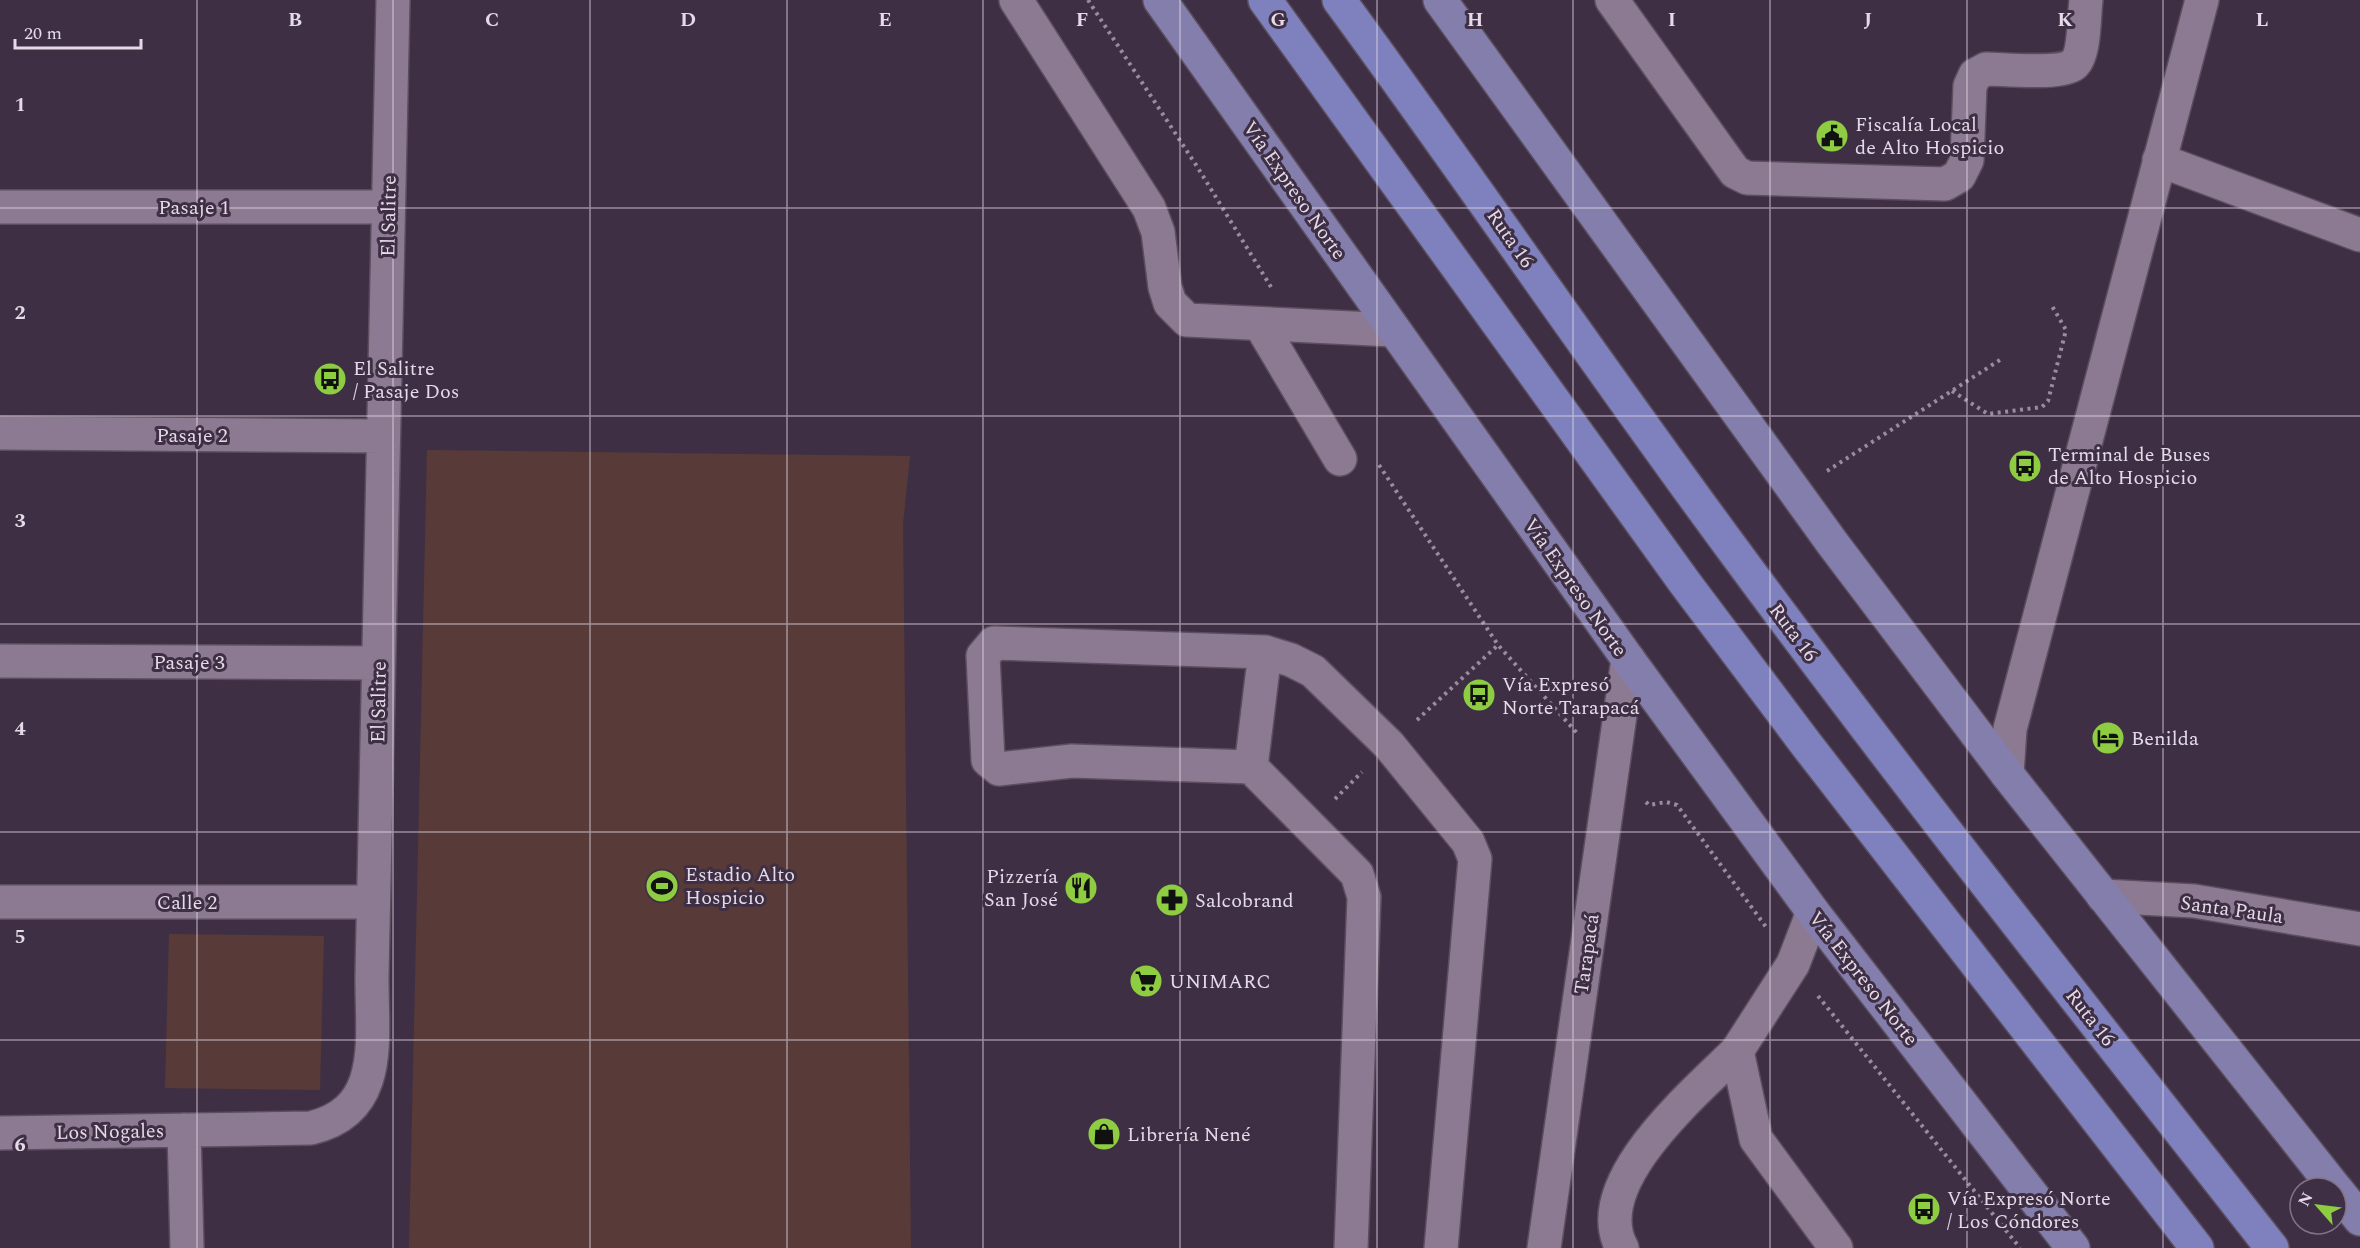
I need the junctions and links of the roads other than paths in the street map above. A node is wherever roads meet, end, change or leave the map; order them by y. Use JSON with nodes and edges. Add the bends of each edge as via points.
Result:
{"nodes":[{"id":1,"x":393,"y":0,"type":"edge"},
{"id":2,"x":1016,"y":0,"type":"edge"},
{"id":3,"x":1160,"y":0,"type":"edge"},
{"id":4,"x":1265,"y":0,"type":"edge"},
{"id":5,"x":1339,"y":0,"type":"edge"},
{"id":6,"x":1440,"y":0,"type":"edge"},
{"id":7,"x":1612,"y":0,"type":"edge"},
{"id":8,"x":2086,"y":0,"type":"edge"},
{"id":9,"x":2202,"y":0,"type":"edge"},
{"id":10,"x":2159,"y":160,"type":"junction"},
{"id":11,"x":0,"y":207,"type":"edge"},
{"id":12,"x":388,"y":207,"type":"junction"},
{"id":13,"x":2360,"y":235,"type":"edge"},
{"id":14,"x":1260,"y":324,"type":"junction"},
{"id":15,"x":1393,"y":330,"type":"junction"},
{"id":16,"x":0,"y":433,"type":"edge"},
{"id":17,"x":383,"y":436,"type":"junction"},
{"id":18,"x":1340,"y":459,"type":"dead end"},
{"id":19,"x":1265,"y":652,"type":"junction"},
{"id":20,"x":1628,"y":659,"type":"junction"},
{"id":21,"x":0,"y":661,"type":"edge"},
{"id":22,"x":378,"y":663,"type":"junction"},
{"id":23,"x":1251,"y":767,"type":"junction"},
{"id":24,"x":2007,"y":774,"type":"junction"},
{"id":25,"x":2103,"y":896,"type":"junction"},
{"id":26,"x":0,"y":902,"type":"edge"},
{"id":27,"x":373,"y":902,"type":"junction"},
{"id":28,"x":1813,"y":912,"type":"junction"},
{"id":29,"x":2360,"y":928,"type":"edge"},
{"id":30,"x":1737,"y":1052,"type":"junction"},
{"id":31,"x":184,"y":1130,"type":"junction"},
{"id":32,"x":0,"y":1133,"type":"edge"},
{"id":33,"x":2326,"y":1176,"type":"edge"},
{"id":34,"x":2348,"y":1204,"type":"edge"},
{"id":35,"x":2360,"y":1219,"type":"edge"},
{"id":36,"x":187,"y":1248,"type":"edge"},
{"id":37,"x":1351,"y":1248,"type":"edge"},
{"id":38,"x":1441,"y":1248,"type":"edge"},
{"id":39,"x":1544,"y":1248,"type":"edge"},
{"id":40,"x":1622,"y":1248,"type":"edge"},
{"id":41,"x":1836,"y":1248,"type":"edge"},
{"id":42,"x":2073,"y":1248,"type":"edge"},
{"id":43,"x":2197,"y":1248,"type":"edge"},
{"id":44,"x":2272,"y":1248,"type":"edge"}],
"edges":[{"from":1,"to":12,"type":"street","name":"El Salitre"},
{"from":2,"to":14,"type":"street","via":[[1149,208],[1158,232],[1170,303],[1188,320]]},
{"from":3,"to":15,"type":"main road","name":"Vía Expreso Norte"},
{"from":4,"to":43,"type":"highway","via":[[1692,593]]},
{"from":5,"to":44,"type":"highway","name":"Ruta 16","via":[[1459,163],[1599,365],[1851,708]]},
{"from":6,"to":24,"type":"main road","via":[[1833,544]]},
{"from":7,"to":8,"type":"street","via":[[1735,172],[1747,178],[1945,184],[1959,176],[1967,160],[1975,75],[1986,69],[2062,69],[2075,63],[2081,50]]},
{"from":9,"to":10,"type":"street"},
{"from":10,"to":13,"type":"street"},
{"from":10,"to":24,"type":"street","via":[[2010,729]]},
{"from":11,"to":12,"type":"street","name":"Pasaje 1"},
{"from":12,"to":17,"type":"street","name":"El Salitre"},
{"from":14,"to":15,"type":"street"},
{"from":14,"to":18,"type":"street"},
{"from":15,"to":20,"type":"main road","name":"Vía Expreso Norte"},
{"from":16,"to":17,"type":"street","name":"Pasaje 2"},
{"from":17,"to":22,"type":"street","name":"El Salitre"},
{"from":19,"to":23,"type":"street"},
{"from":19,"to":23,"type":"street","via":[[994,643],[983,656],[988,760],[999,769],[1072,761]]},
{"from":19,"to":38,"type":"street","via":[[1313,670],[1389,745],[1468,842],[1475,859]]},
{"from":20,"to":28,"type":"main road","name":"Vía Expreso Norte"},
{"from":20,"to":39,"type":"street","name":"Tarapacá"},
{"from":21,"to":22,"type":"street","name":"Pasaje 3"},
{"from":22,"to":27,"type":"street","name":"El Salitre"},
{"from":23,"to":37,"type":"street","via":[[1357,874],[1364,897]]},
{"from":24,"to":25,"type":"main road"},
{"from":25,"to":29,"type":"street","name":"Santa Paula","via":[[2194,901]]},
{"from":25,"to":33,"type":"main road"},
{"from":26,"to":27,"type":"street","name":"Calle 2"},
{"from":27,"to":31,"type":"street","name":"El Salitre","via":[[370,1067],[360,1097],[339,1119],[310,1128]]},
{"from":28,"to":30,"type":"street","via":[[1793,964]]},
{"from":28,"to":42,"type":"main road","name":"Vía Expreso Norte"},
{"from":30,"to":40,"type":"street","via":[[1658,1129],[1631,1167],[1616,1209],[1617,1238]]},
{"from":30,"to":41,"type":"street","via":[[1756,1139]]},
{"from":31,"to":32,"type":"street","name":"Los Nogales"},
{"from":31,"to":36,"type":"street"},
{"from":34,"to":35,"type":"main road"}]}
